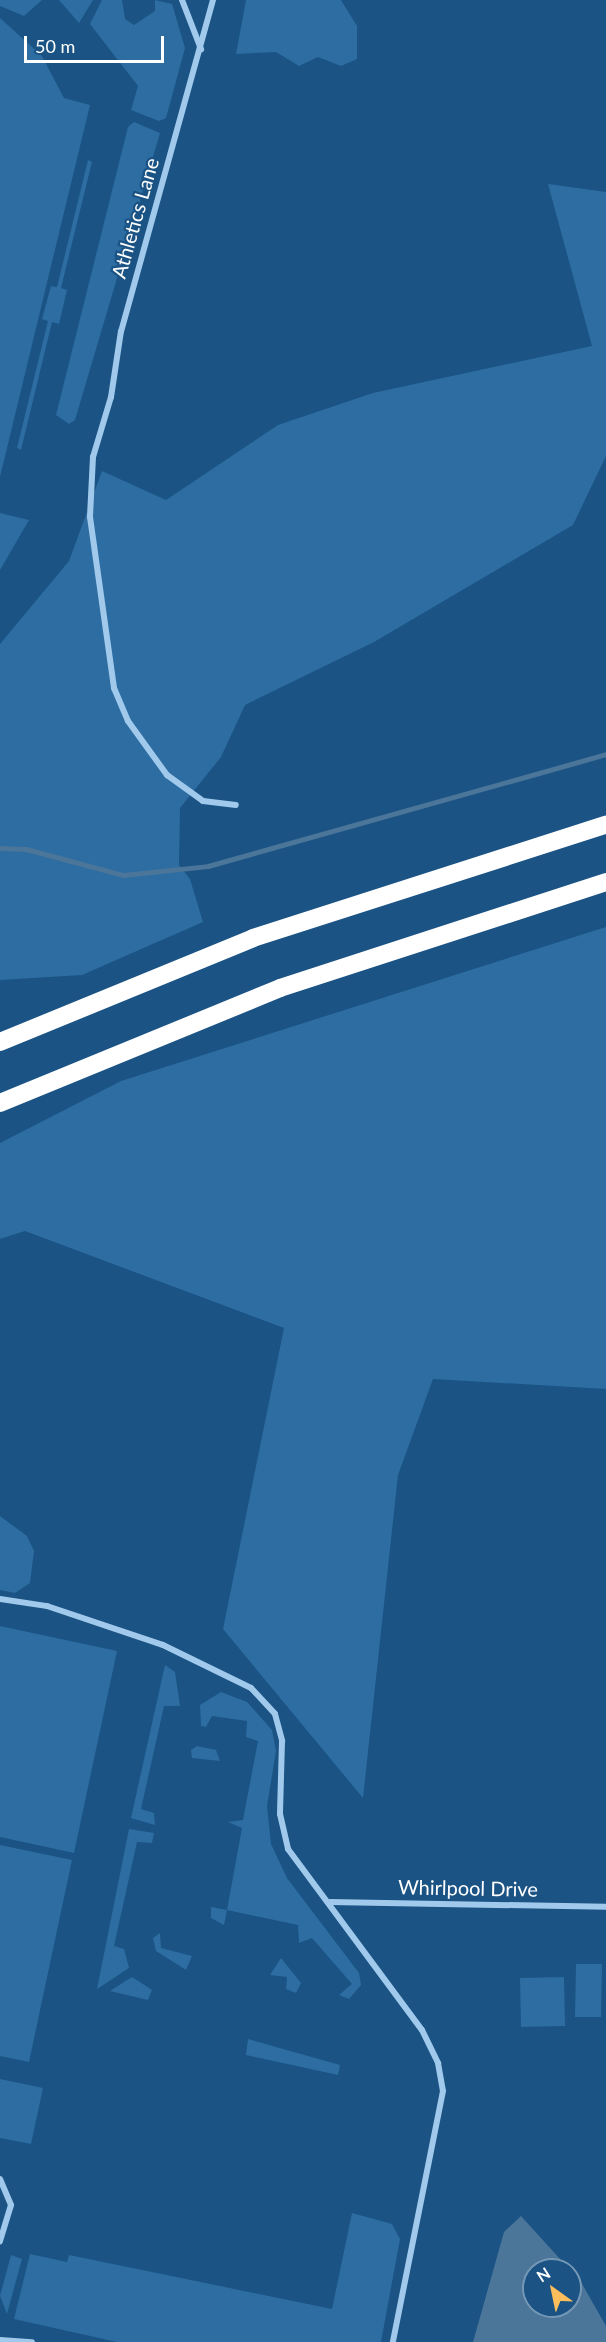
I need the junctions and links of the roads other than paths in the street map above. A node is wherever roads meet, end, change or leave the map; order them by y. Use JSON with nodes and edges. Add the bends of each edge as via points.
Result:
{"nodes":[{"id":1,"x":182,"y":0,"type":"edge"},
{"id":2,"x":213,"y":0,"type":"edge"},
{"id":3,"x":202,"y":50,"type":"junction"},
{"id":4,"x":236,"y":805,"type":"dead end"},
{"id":5,"x":606,"y":825,"type":"edge"},
{"id":6,"x":606,"y":882,"type":"edge"},
{"id":7,"x":0,"y":1042,"type":"edge"},
{"id":8,"x":0,"y":1103,"type":"edge"},
{"id":9,"x":0,"y":1599,"type":"edge"},
{"id":10,"x":330,"y":1902,"type":"junction"},
{"id":11,"x":606,"y":1907,"type":"edge"},
{"id":12,"x":0,"y":2179,"type":"edge"},
{"id":13,"x":0,"y":2241,"type":"edge"},
{"id":14,"x":0,"y":2340,"type":"edge"},
{"id":15,"x":32,"y":2342,"type":"edge"},
{"id":16,"x":393,"y":2342,"type":"edge"}],
"edges":[{"from":1,"to":3,"type":"street"},
{"from":2,"to":3,"type":"street","name":"Athletics Lane"},
{"from":3,"to":4,"type":"street","name":"Athletics Lane","via":[[127,306],[111,397],[93,457],[90,517],[114,688],[128,721],[167,775],[203,801]]},
{"from":5,"to":7,"type":"highway","via":[[253,938]]},
{"from":6,"to":8,"type":"highway","via":[[280,988]]},
{"from":9,"to":10,"type":"street","via":[[116,1627],[251,1688],[275,1714],[282,1741],[280,1814],[288,1849]]},
{"from":10,"to":11,"type":"street","name":"Whirlpool Drive"},
{"from":10,"to":16,"type":"street","via":[[422,2030],[438,2063],[443,2091]]},
{"from":12,"to":13,"type":"street","via":[[11,2205]]},
{"from":14,"to":15,"type":"street"}]}
